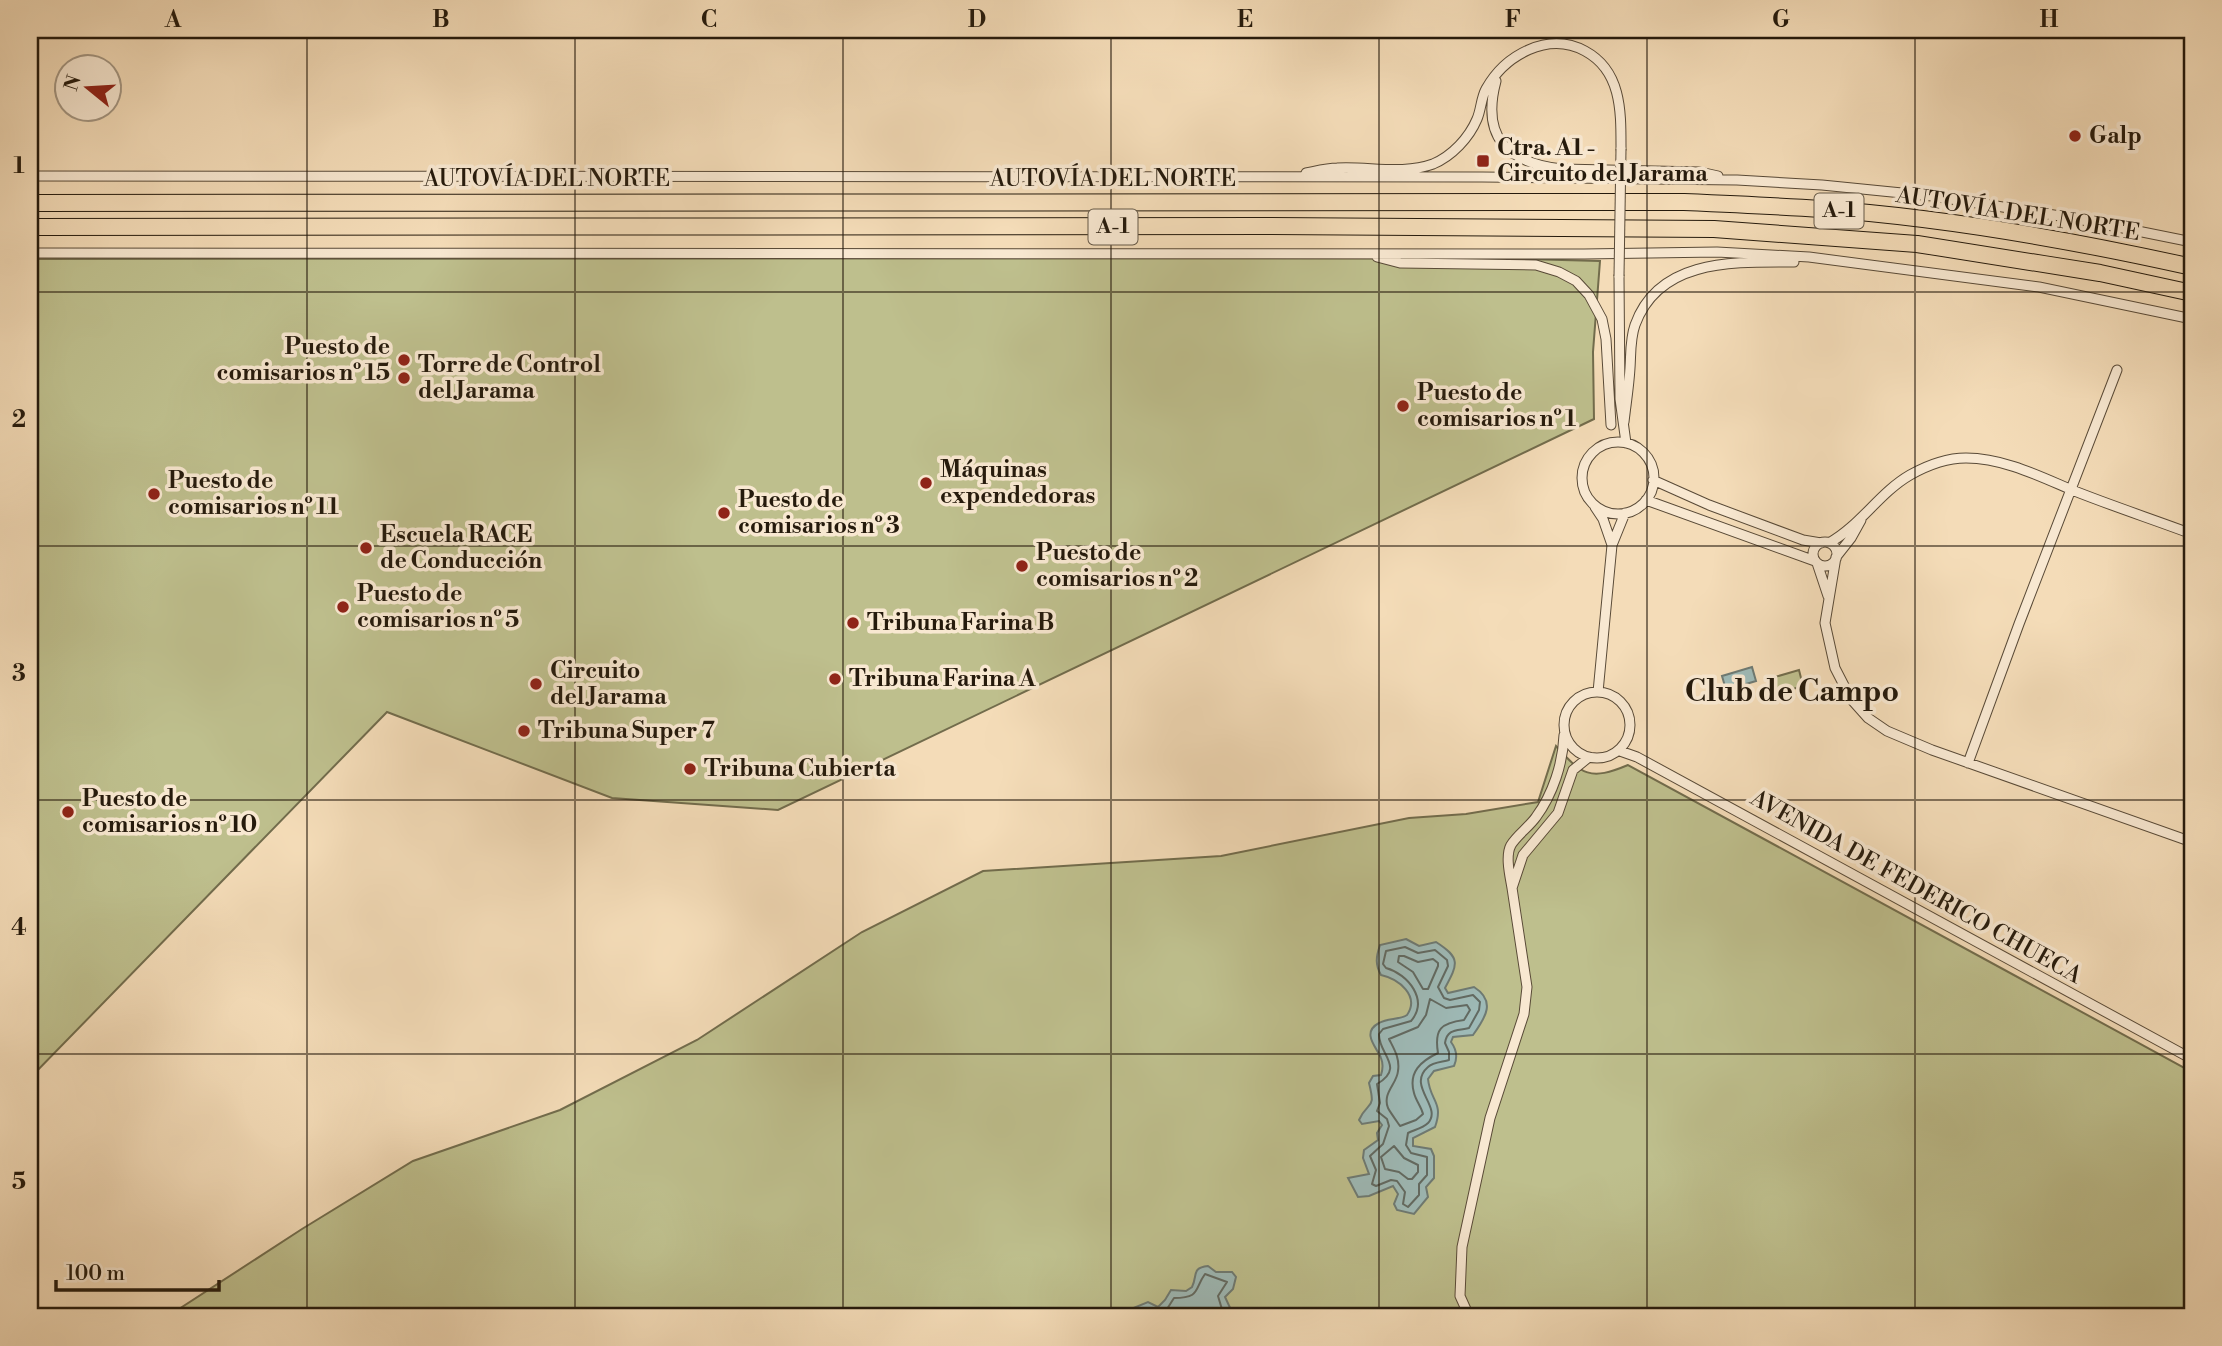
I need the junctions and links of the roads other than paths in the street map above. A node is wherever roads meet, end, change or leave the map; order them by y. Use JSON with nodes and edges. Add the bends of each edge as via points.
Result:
{"nodes":[{"id":1,"x":1497,"y":76,"type":"junction"},
{"id":2,"x":30,"y":176,"type":"edge"},
{"id":3,"x":1283,"y":177,"type":"junction"},
{"id":4,"x":1737,"y":180,"type":"junction"},
{"id":5,"x":30,"y":203,"type":"edge"},
{"id":6,"x":30,"y":227,"type":"edge"},
{"id":7,"x":2192,"y":242,"type":"edge"},
{"id":8,"x":30,"y":253,"type":"edge"},
{"id":9,"x":1363,"y":254,"type":"junction"},
{"id":10,"x":1873,"y":264,"type":"junction"},
{"id":11,"x":2192,"y":267,"type":"edge"},
{"id":12,"x":2192,"y":293,"type":"edge"},
{"id":13,"x":2192,"y":319,"type":"edge"},
{"id":14,"x":2117,"y":370,"type":"dead end"},
{"id":15,"x":1620,"y":399,"type":"junction"},
{"id":16,"x":1624,"y":422,"type":"junction"},
{"id":17,"x":1611,"y":425,"type":"junction"},
{"id":18,"x":1626,"y":443,"type":"junction"},
{"id":19,"x":1604,"y":445,"type":"junction"},
{"id":20,"x":1653,"y":480,"type":"junction"},
{"id":21,"x":2072,"y":489,"type":"junction"},
{"id":22,"x":1646,"y":500,"type":"junction"},
{"id":23,"x":1592,"y":503,"type":"junction"},
{"id":24,"x":1625,"y":513,"type":"junction"},
{"id":25,"x":1861,"y":520,"type":"junction"},
{"id":26,"x":2192,"y":534,"type":"edge"},
{"id":27,"x":1825,"y":543,"type":"junction"},
{"id":28,"x":1612,"y":545,"type":"junction"},
{"id":29,"x":1836,"y":557,"type":"junction"},
{"id":30,"x":1816,"y":562,"type":"junction"},
{"id":31,"x":1829,"y":598,"type":"junction"},
{"id":32,"x":1598,"y":692,"type":"junction"},
{"id":33,"x":1564,"y":736,"type":"junction"},
{"id":34,"x":1620,"y":751,"type":"junction"},
{"id":35,"x":1589,"y":757,"type":"junction"},
{"id":36,"x":1968,"y":763,"type":"junction"},
{"id":37,"x":1515,"y":841,"type":"junction"},
{"id":38,"x":2192,"y":842,"type":"edge"},
{"id":39,"x":1523,"y":855,"type":"junction"},
{"id":40,"x":1512,"y":888,"type":"junction"},
{"id":41,"x":2192,"y":1059,"type":"edge"},
{"id":42,"x":1469,"y":1316,"type":"edge"}],
"edges":[{"from":1,"to":3,"type":"street","via":[[1486,89],[1465,140],[1433,164],[1337,168]]},
{"from":1,"to":4,"type":"street","via":[[1491,109],[1495,134],[1526,162],[1562,169],[1700,172]]},
{"from":1,"to":15,"type":"street","bridge":true,"via":[[1521,52],[1549,44],[1579,47],[1612,76],[1621,117]]},
{"from":2,"to":3,"type":"street"},
{"from":3,"to":4,"type":"street"},
{"from":4,"to":7,"type":"street","via":[[1932,196]]},
{"from":5,"to":11,"type":"highway","name":"AUTOVÍA DEL NORTE","number":"A-1","via":[[1684,202],[1825,209],[1968,226]]},
{"from":6,"to":12,"type":"highway","name":"AUTOVÍA DEL NORTE","number":"A-1","via":[[1714,229],[1917,244]]},
{"from":8,"to":9,"type":"street"},
{"from":9,"to":10,"type":"street","via":[[1717,252]]},
{"from":9,"to":17,"type":"street","via":[[1400,263],[1536,265],[1576,281],[1590,295],[1602,319]]},
{"from":10,"to":13,"type":"street","via":[[2039,286]]},
{"from":10,"to":16,"type":"street","via":[[1709,264],[1665,285],[1643,309],[1635,326]]},
{"from":14,"to":21,"type":"street"},
{"from":15,"to":16,"type":"street"},
{"from":15,"to":17,"type":"street"},
{"from":16,"to":18,"type":"street"},
{"from":17,"to":19,"type":"street"},
{"from":18,"to":19,"type":"street"},
{"from":18,"to":20,"type":"street","via":[[1647,456]]},
{"from":19,"to":23,"type":"street","via":[[1584,467],[1583,487]]},
{"from":20,"to":22,"type":"street"},
{"from":20,"to":27,"type":"street","via":[[1791,536]]},
{"from":21,"to":25,"type":"street","via":[[2038,474],[1965,458],[1936,463],[1909,476]]},
{"from":21,"to":26,"type":"street"},
{"from":21,"to":36,"type":"street"},
{"from":22,"to":24,"type":"street"},
{"from":22,"to":30,"type":"street"},
{"from":23,"to":24,"type":"street","via":[[1601,510]]},
{"from":23,"to":28,"type":"street"},
{"from":24,"to":28,"type":"street"},
{"from":25,"to":27,"type":"street"},
{"from":25,"to":29,"type":"street"},
{"from":27,"to":29,"type":"street","via":[[1835,549]]},
{"from":27,"to":30,"type":"street","via":[[1814,549]]},
{"from":28,"to":32,"type":"street"},
{"from":29,"to":30,"type":"street","via":[[1829,565]]},
{"from":29,"to":31,"type":"street"},
{"from":30,"to":31,"type":"street"},
{"from":31,"to":36,"type":"street","via":[[1825,623],[1830,646],[1851,699],[1888,731]]},
{"from":32,"to":33,"type":"street","via":[[1586,693],[1569,706]]},
{"from":32,"to":34,"type":"street","via":[[1622,702],[1628,713],[1630,734]]},
{"from":33,"to":35,"type":"street","via":[[1574,752]]},
{"from":33,"to":37,"type":"street","via":[[1563,755],[1550,791],[1537,816]]},
{"from":34,"to":35,"type":"street","via":[[1597,760]]},
{"from":34,"to":41,"type":"street","name":"AVENIDA DE FEDERICO CHUECA"},
{"from":35,"to":39,"type":"street","via":[[1573,769],[1558,813]]},
{"from":36,"to":38,"type":"street"},
{"from":37,"to":39,"type":"street","via":[[1523,844]]},
{"from":37,"to":40,"type":"street","via":[[1508,855]]},
{"from":39,"to":40,"type":"street"},
{"from":40,"to":42,"type":"street","via":[[1527,986],[1524,1014],[1490,1118],[1462,1247],[1460,1296]]}]}
